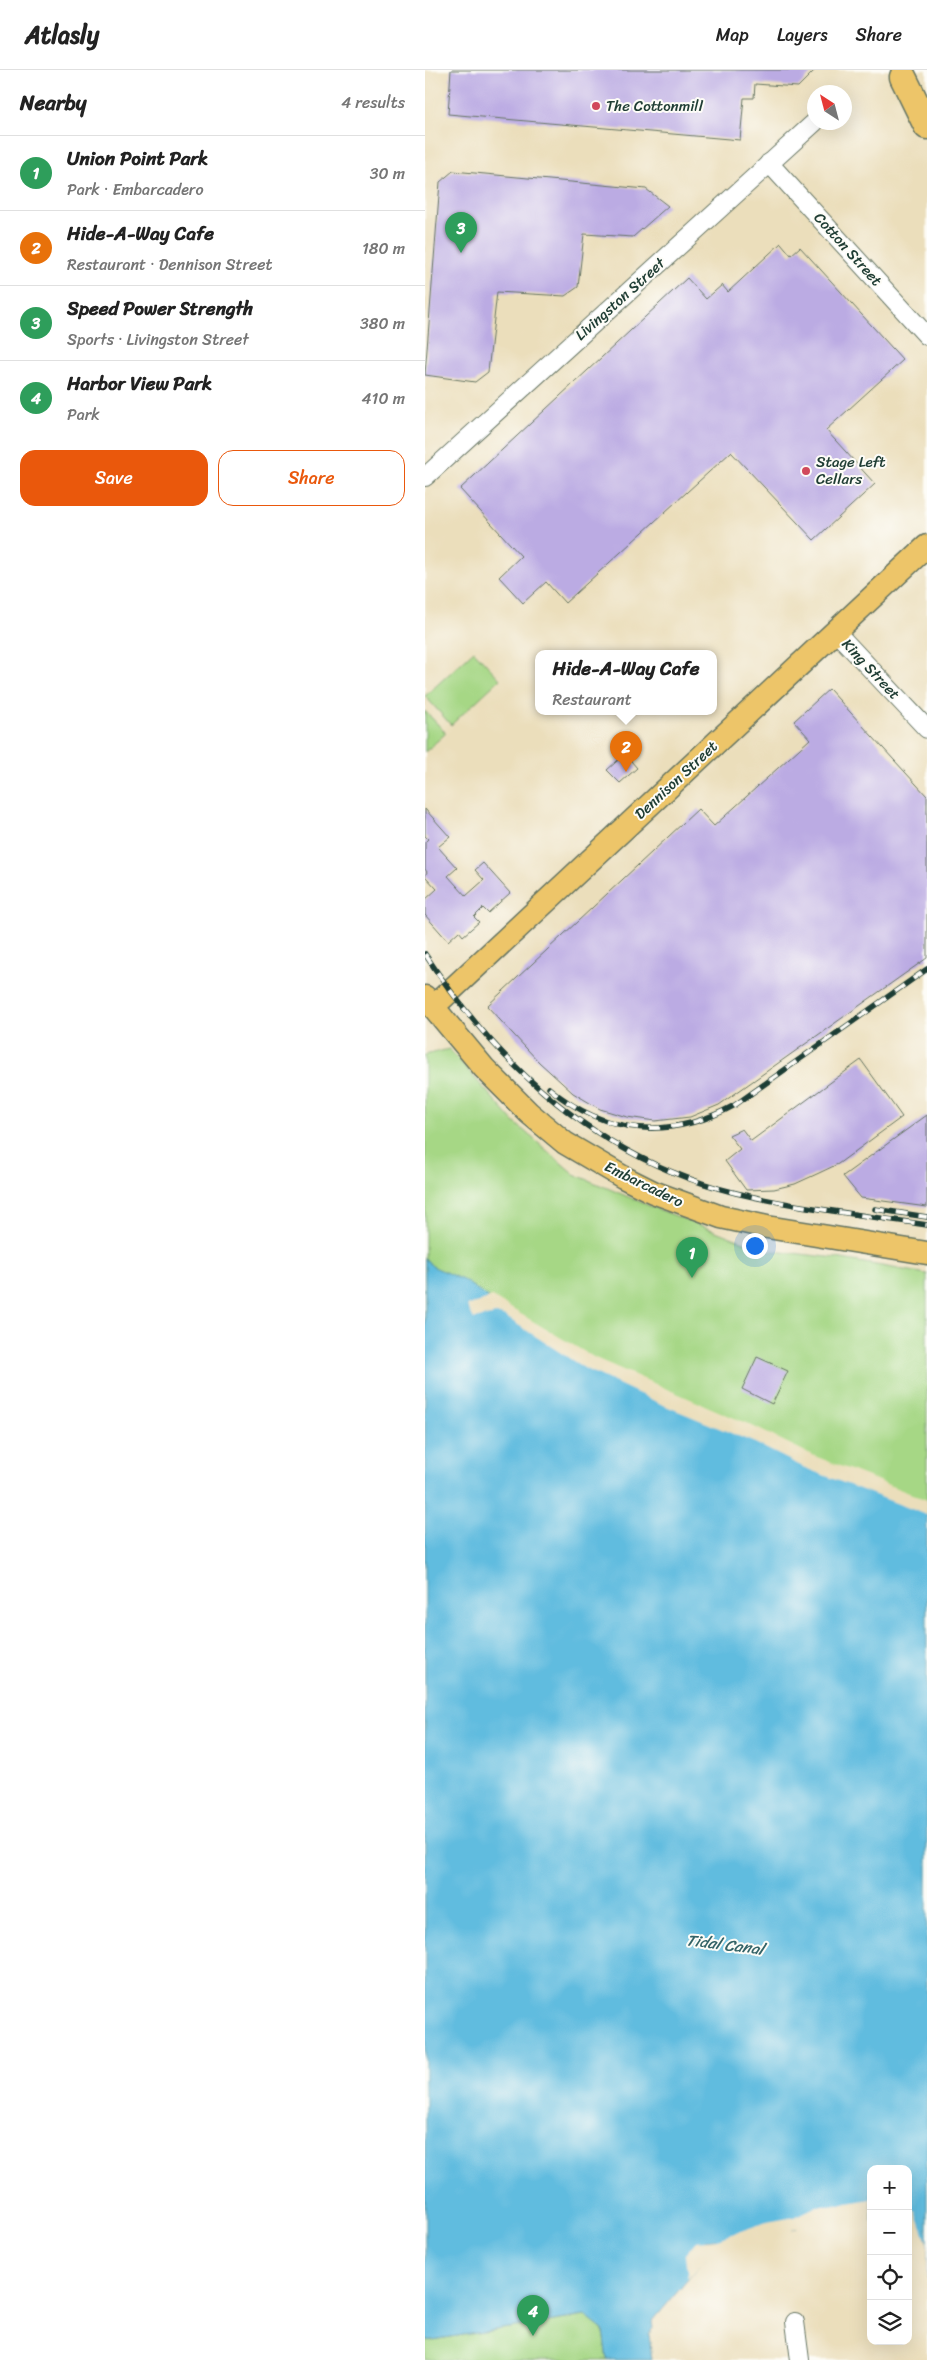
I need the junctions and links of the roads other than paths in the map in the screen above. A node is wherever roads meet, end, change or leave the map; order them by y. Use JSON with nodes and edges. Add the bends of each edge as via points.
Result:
{"nodes":[{"id":1,"x":898,"y":74,"type":"edge"},
{"id":2,"x":927,"y":95,"type":"edge"},
{"id":3,"x":927,"y":126,"type":"edge"},
{"id":4,"x":807,"y":129,"type":"edge"},
{"id":5,"x":769,"y":163,"type":"junction"},
{"id":6,"x":927,"y":336,"type":"edge"},
{"id":7,"x":425,"y":477,"type":"edge"},
{"id":8,"x":927,"y":546,"type":"edge"},
{"id":9,"x":835,"y":631,"type":"junction"},
{"id":10,"x":927,"y":729,"type":"edge"},
{"id":11,"x":428,"y":1006,"type":"edge"},
{"id":12,"x":927,"y":1253,"type":"edge"},
{"id":13,"x":795,"y":2322,"type":"dead end"},
{"id":14,"x":800,"y":2360,"type":"edge"}],
"edges":[{"from":1,"to":2,"type":"highway"},
{"from":1,"to":3,"type":"highway"},
{"from":4,"to":5,"type":"street","name":"Livingston Street"},
{"from":5,"to":6,"type":"street","name":"Cotton Street"},
{"from":5,"to":7,"type":"street","name":"Livingston Street"},
{"from":8,"to":9,"type":"main road","name":"Dennison Street"},
{"from":9,"to":10,"type":"street","name":"King Street"},
{"from":9,"to":11,"type":"main road","name":"Dennison Street"},
{"from":11,"to":12,"type":"main road","name":"Embarcadero","via":[[529,1113],[565,1143],[623,1177],[721,1217]]},
{"from":13,"to":14,"type":"street"}]}
